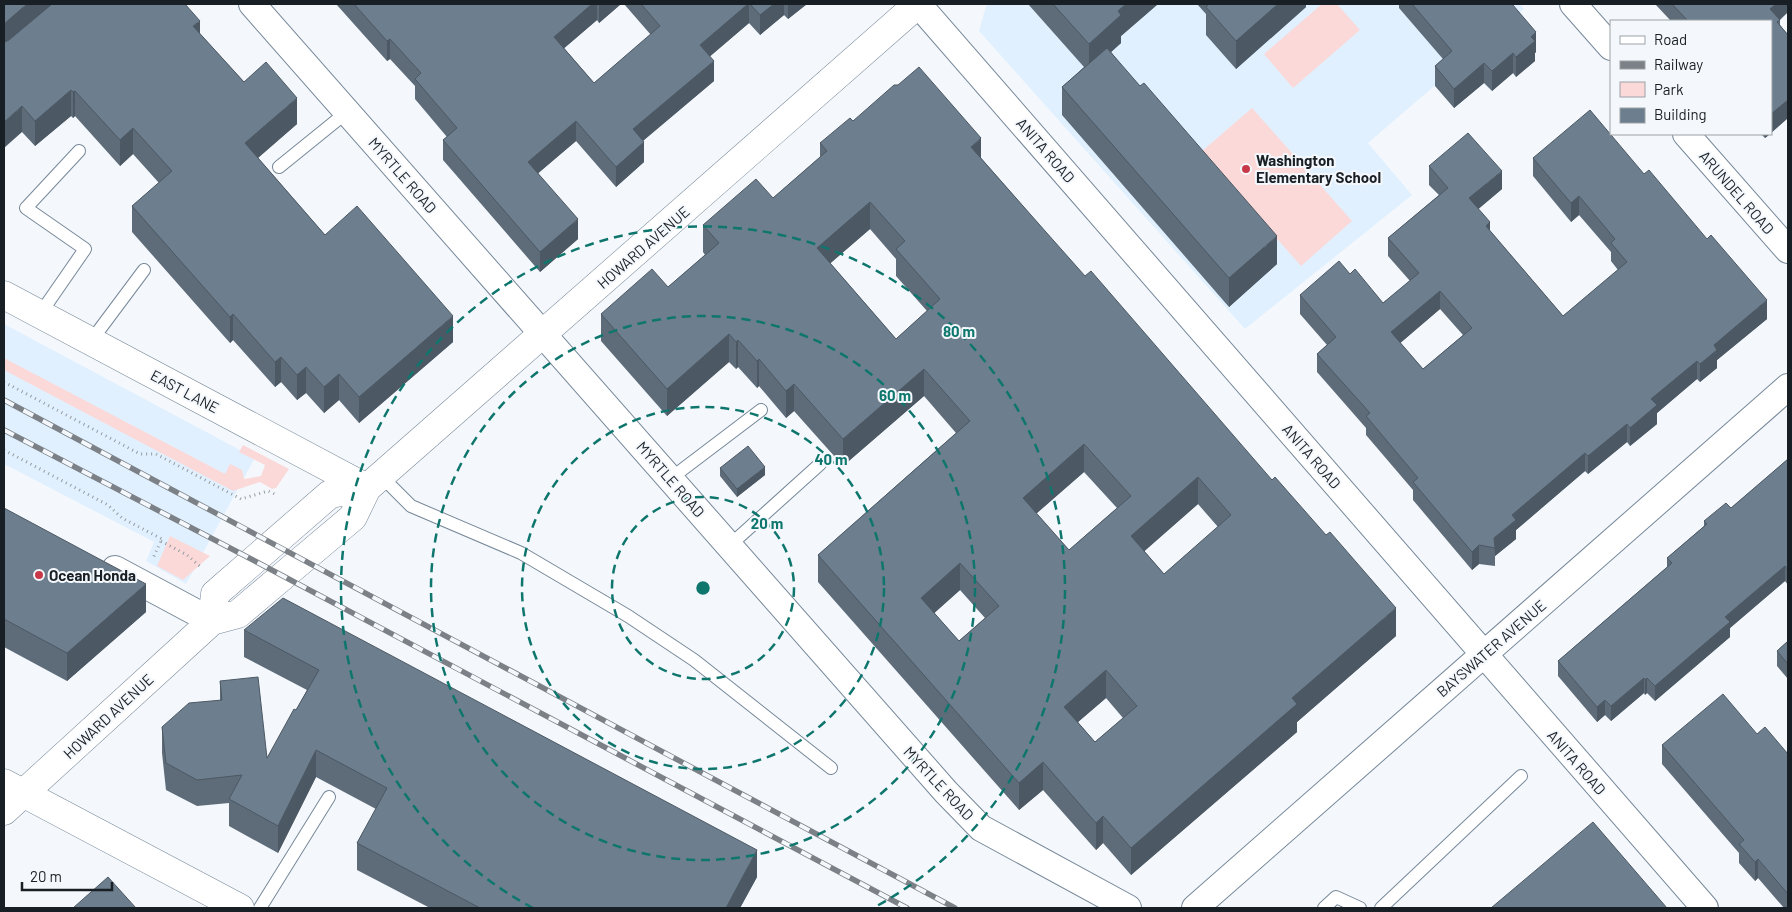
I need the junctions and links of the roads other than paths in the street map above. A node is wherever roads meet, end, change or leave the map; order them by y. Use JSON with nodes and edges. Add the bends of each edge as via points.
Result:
{"nodes":[{"id":1,"x":252,"y":4,"type":"edge"},
{"id":2,"x":918,"y":4,"type":"edge"},
{"id":3,"x":1573,"y":4,"type":"edge"},
{"id":4,"x":1610,"y":46,"type":"edge"},
{"id":5,"x":347,"y":112,"type":"junction"},
{"id":6,"x":1687,"y":135,"type":"edge"},
{"id":7,"x":79,"y":151,"type":"dead end"},
{"id":8,"x":280,"y":168,"type":"dead end"},
{"id":9,"x":1788,"y":250,"type":"edge"},
{"id":10,"x":144,"y":270,"type":"dead end"},
{"id":11,"x":4,"y":294,"type":"edge"},
{"id":12,"x":40,"y":314,"type":"junction"},
{"id":13,"x":543,"y":335,"type":"junction"},
{"id":14,"x":91,"y":341,"type":"junction"},
{"id":15,"x":1788,"y":387,"type":"edge"},
{"id":16,"x":761,"y":410,"type":"dead end"},
{"id":17,"x":820,"y":464,"type":"dead end"},
{"id":18,"x":670,"y":479,"type":"junction"},
{"id":19,"x":374,"y":482,"type":"junction"},
{"id":20,"x":729,"y":546,"type":"junction"},
{"id":21,"x":90,"y":556,"type":"edge"},
{"id":22,"x":212,"y":621,"type":"junction"},
{"id":23,"x":1484,"y":655,"type":"junction"},
{"id":24,"x":831,"y":768,"type":"dead end"},
{"id":25,"x":1521,"y":776,"type":"dead end"},
{"id":26,"x":14,"y":788,"type":"edge"},
{"id":27,"x":329,"y":797,"type":"dead end"},
{"id":28,"x":4,"y":811,"type":"edge"},
{"id":29,"x":226,"y":905,"type":"edge"},
{"id":30,"x":260,"y":908,"type":"edge"},
{"id":31,"x":1128,"y":908,"type":"edge"},
{"id":32,"x":1195,"y":908,"type":"edge"},
{"id":33,"x":1324,"y":908,"type":"edge"},
{"id":34,"x":1360,"y":908,"type":"edge"},
{"id":35,"x":1381,"y":908,"type":"edge"},
{"id":36,"x":1705,"y":908,"type":"edge"}],
"edges":[{"from":1,"to":5,"type":"street","name":"MYRTLE ROAD"},
{"from":2,"to":13,"type":"street","name":"HOWARD AVENUE"},
{"from":2,"to":23,"type":"street","name":"ANITA ROAD"},
{"from":3,"to":4,"type":"street"},
{"from":5,"to":8,"type":"lane"},
{"from":5,"to":13,"type":"street","name":"MYRTLE ROAD"},
{"from":6,"to":9,"type":"street","name":"ARUNDEL ROAD"},
{"from":7,"to":12,"type":"lane","via":[[26,208],[85,249]]},
{"from":10,"to":14,"type":"lane"},
{"from":11,"to":12,"type":"street","name":"EAST LANE"},
{"from":12,"to":14,"type":"street","name":"EAST LANE"},
{"from":13,"to":18,"type":"street","name":"MYRTLE ROAD"},
{"from":13,"to":19,"type":"street","name":"HOWARD AVENUE"},
{"from":14,"to":19,"type":"street","name":"EAST LANE"},
{"from":15,"to":23,"type":"street","name":"BAYSWATER AVENUE"},
{"from":16,"to":18,"type":"lane"},
{"from":17,"to":20,"type":"lane"},
{"from":18,"to":20,"type":"street","name":"MYRTLE ROAD"},
{"from":19,"to":22,"type":"street","via":[[330,494],[272,543],[215,594]]},
{"from":19,"to":24,"type":"lane","via":[[411,506],[520,553],[628,616],[694,660]]},
{"from":20,"to":31,"type":"street","name":"MYRTLE ROAD","via":[[946,792],[982,828]]},
{"from":21,"to":22,"type":"street"},
{"from":22,"to":26,"type":"street","name":"HOWARD AVENUE"},
{"from":23,"to":32,"type":"street","name":"BAYSWATER AVENUE"},
{"from":23,"to":36,"type":"street","name":"ANITA ROAD"},
{"from":25,"to":35,"type":"lane"},
{"from":26,"to":28,"type":"street","name":"HOWARD AVENUE"},
{"from":26,"to":29,"type":"street"},
{"from":27,"to":30,"type":"lane"},
{"from":33,"to":34,"type":"lane","via":[[1336,897]]}]}
